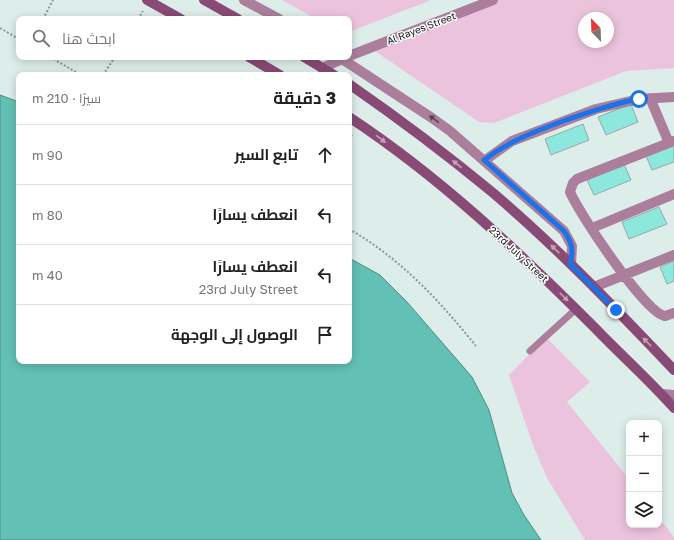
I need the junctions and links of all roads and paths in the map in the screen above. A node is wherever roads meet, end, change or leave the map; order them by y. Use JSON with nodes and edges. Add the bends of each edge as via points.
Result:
{"nodes":[{"id":1,"x":53,"y":0,"type":"edge"},
{"id":2,"x":147,"y":0,"type":"edge"},
{"id":3,"x":204,"y":0,"type":"edge"},
{"id":4,"x":244,"y":0,"type":"edge"},
{"id":5,"x":493,"y":0,"type":"edge"},
{"id":6,"x":220,"y":15,"type":"edge"},
{"id":7,"x":45,"y":16,"type":"edge"},
{"id":8,"x":176,"y":16,"type":"edge"},
{"id":9,"x":273,"y":16,"type":"edge"},
{"id":10,"x":0,"y":28,"type":"edge"},
{"id":11,"x":16,"y":37,"type":"edge"},
{"id":12,"x":352,"y":54,"type":"edge"},
{"id":13,"x":55,"y":60,"type":"edge"},
{"id":14,"x":112,"y":60,"type":"edge"},
{"id":15,"x":254,"y":60,"type":"edge"},
{"id":16,"x":309,"y":60,"type":"edge"},
{"id":17,"x":338,"y":60,"type":"edge"},
{"id":18,"x":348,"y":60,"type":"edge"},
{"id":19,"x":322,"y":68,"type":"junction"},
{"id":20,"x":76,"y":72,"type":"edge"},
{"id":21,"x":105,"y":72,"type":"edge"},
{"id":22,"x":275,"y":72,"type":"edge"},
{"id":23,"x":329,"y":72,"type":"edge"},
{"id":24,"x":352,"y":86,"type":"edge"},
{"id":25,"x":674,"y":97,"type":"edge"},
{"id":26,"x":650,"y":98,"type":"junction"},
{"id":27,"x":352,"y":119,"type":"edge"},
{"id":28,"x":672,"y":142,"type":"edge"},
{"id":29,"x":484,"y":160,"type":"junction"},
{"id":30,"x":674,"y":194,"type":"edge"},
{"id":31,"x":592,"y":228,"type":"junction"},
{"id":32,"x":352,"y":230,"type":"edge"},
{"id":33,"x":674,"y":255,"type":"edge"},
{"id":34,"x":570,"y":264,"type":"junction"},
{"id":35,"x":623,"y":275,"type":"junction"},
{"id":36,"x":594,"y":287,"type":"junction"},
{"id":37,"x":576,"y":309,"type":"junction"},
{"id":38,"x":674,"y":313,"type":"edge"},
{"id":39,"x":476,"y":346,"type":"dead end"},
{"id":40,"x":530,"y":351,"type":"dead end"},
{"id":41,"x":674,"y":370,"type":"edge"},
{"id":42,"x":662,"y":394,"type":"junction"},
{"id":43,"x":674,"y":395,"type":"edge"},
{"id":44,"x":674,"y":408,"type":"edge"}],
"edges":[{"from":1,"to":7,"type":"path"},
{"from":2,"to":8,"type":"main road"},
{"from":3,"to":6,"type":"main road"},
{"from":4,"to":9,"type":"street"},
{"from":5,"to":12,"type":"street","name":"Al Rayes Street"},
{"from":10,"to":11,"type":"path"},
{"from":13,"to":20,"type":"path"},
{"from":14,"to":21,"type":"path"},
{"from":15,"to":22,"type":"main road"},
{"from":16,"to":19,"type":"main road"},
{"from":17,"to":19,"type":"street","name":"Al Rayes Street"},
{"from":29,"to":18,"type":"street","one_way":true,"via":[[432,118]]},
{"from":19,"to":23,"type":"main road"},
{"from":34,"to":24,"type":"main road","one_way":true,"via":[[462,168]]},
{"from":25,"to":26,"type":"street"},
{"from":26,"to":28,"type":"street"},
{"from":26,"to":29,"type":"street","via":[[620,102],[527,135],[512,141]]},
{"from":27,"to":37,"type":"main road","name":"23rd July Street","one_way":true,"via":[[381,138],[471,209]]},
{"from":28,"to":31,"type":"street","via":[[577,179],[573,183],[570,192],[572,197]]},
{"from":29,"to":34,"type":"street","via":[[564,231],[572,246]]},
{"from":30,"to":31,"type":"street"},
{"from":31,"to":35,"type":"street"},
{"from":32,"to":39,"type":"path","via":[[407,270],[443,306]]},
{"from":33,"to":35,"type":"street"},
{"from":34,"to":36,"type":"main road"},
{"from":35,"to":36,"type":"street"},
{"from":35,"to":38,"type":"street","via":[[659,315]]},
{"from":41,"to":36,"type":"main road","one_way":true},
{"from":37,"to":40,"type":"lane"},
{"from":37,"to":42,"type":"main road","name":"23rd July Street"},
{"from":42,"to":43,"type":"street"},
{"from":42,"to":44,"type":"main road","name":"23rd July Street"}]}
